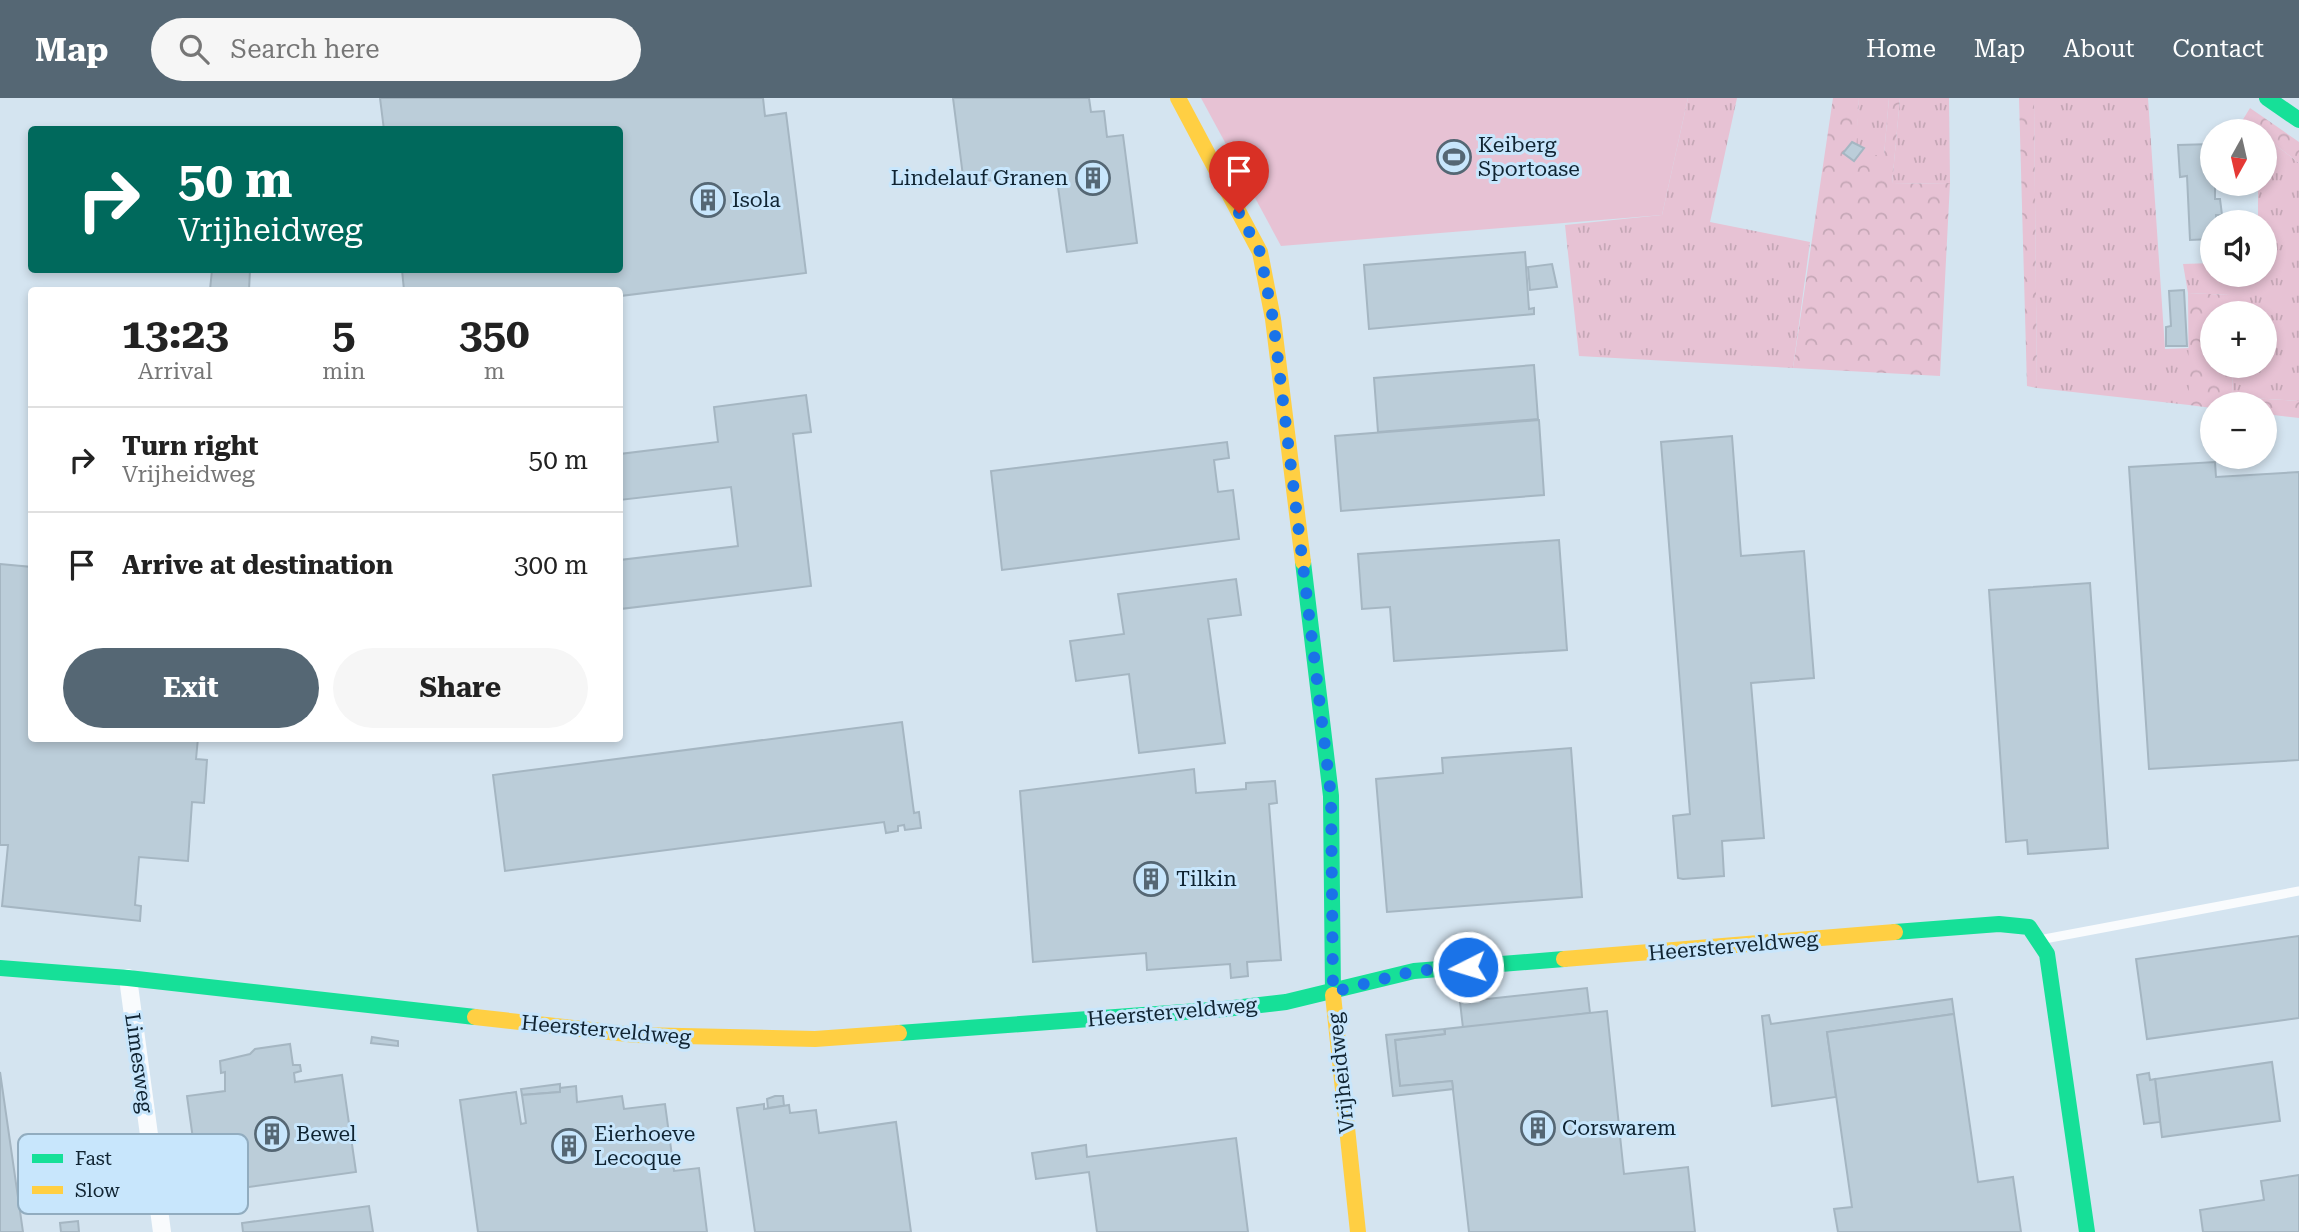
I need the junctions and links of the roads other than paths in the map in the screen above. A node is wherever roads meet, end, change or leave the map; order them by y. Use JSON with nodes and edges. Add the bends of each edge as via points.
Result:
{"nodes":[{"id":1,"x":1178,"y":98,"type":"edge"},
{"id":2,"x":2267,"y":98,"type":"edge"},
{"id":3,"x":2299,"y":120,"type":"edge"},
{"id":4,"x":2299,"y":891,"type":"edge"},
{"id":5,"x":2037,"y":940,"type":"junction"},
{"id":6,"x":0,"y":968,"type":"edge"},
{"id":7,"x":128,"y":978,"type":"junction"},
{"id":8,"x":1333,"y":992,"type":"junction"},
{"id":9,"x":149,"y":1134,"type":"edge"},
{"id":10,"x":160,"y":1214,"type":"edge"},
{"id":11,"x":162,"y":1232,"type":"edge"},
{"id":12,"x":1358,"y":1232,"type":"edge"},
{"id":13,"x":2087,"y":1232,"type":"edge"}],
"edges":[{"from":1,"to":8,"type":"street","name":"Vrijheidweg","via":[[1260,252],[1273,319],[1331,796]]},
{"from":2,"to":3,"type":"street"},
{"from":4,"to":5,"type":"lane"},
{"from":5,"to":8,"type":"street","name":"Heersterveldweg","via":[[2029,927],[1999,924],[1414,971]]},
{"from":5,"to":13,"type":"street","via":[[2047,954]]},
{"from":6,"to":7,"type":"street","name":"Heersterveldweg"},
{"from":7,"to":8,"type":"street","name":"Heersterveldweg","via":[[550,1026],[723,1039],[815,1039],[1225,1009]]},
{"from":7,"to":9,"type":"street","name":"Limesweg"},
{"from":8,"to":12,"type":"street","name":"Vrijheidweg"},
{"from":10,"to":11,"type":"street","name":"Limesweg"}]}
